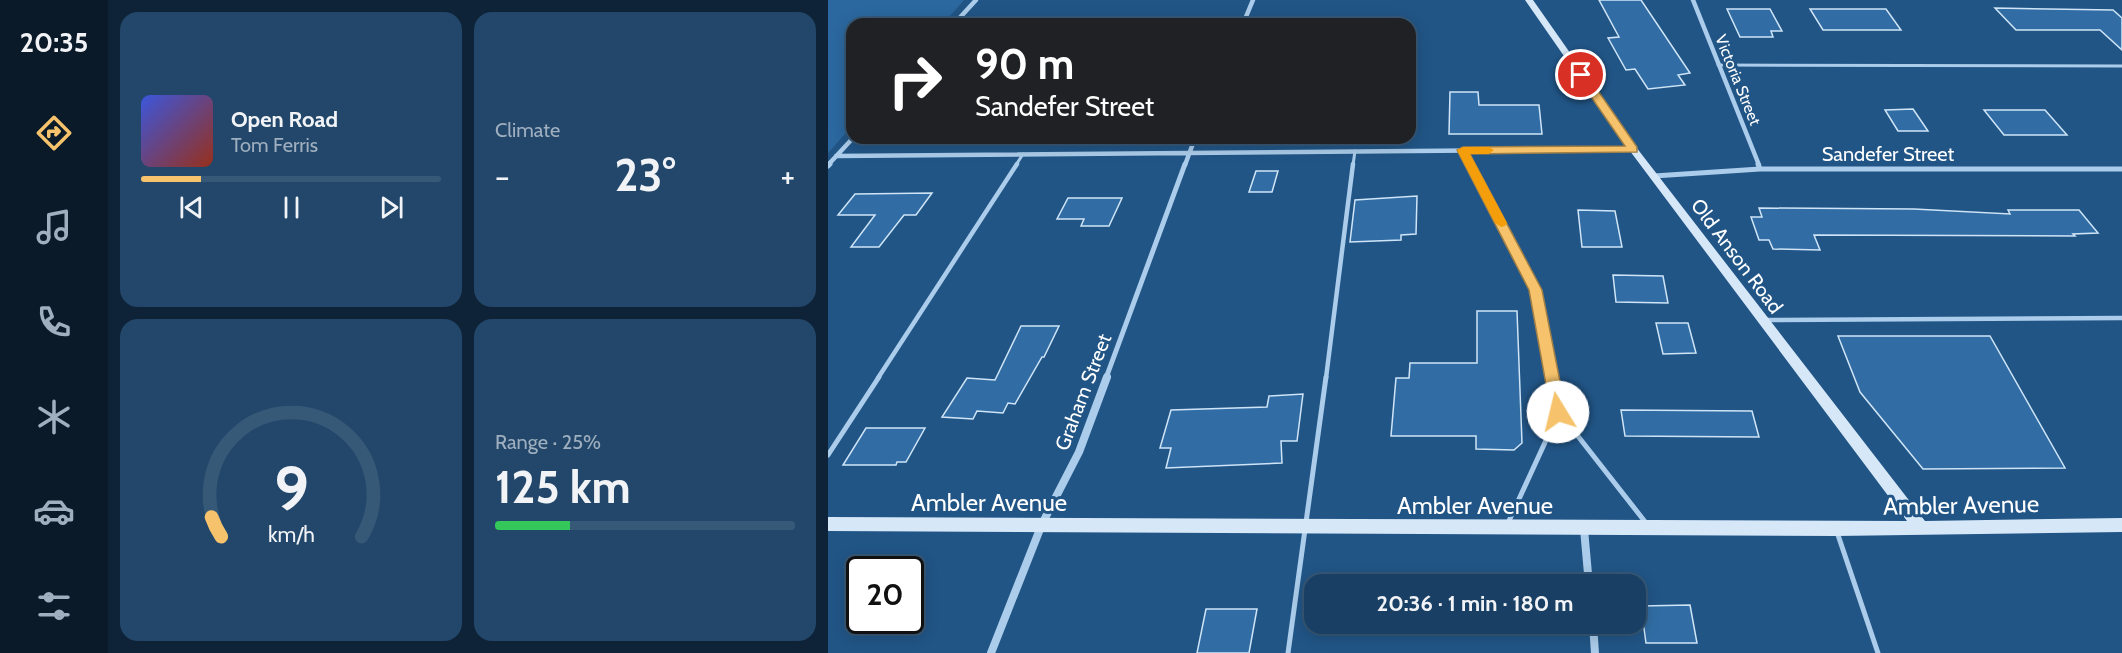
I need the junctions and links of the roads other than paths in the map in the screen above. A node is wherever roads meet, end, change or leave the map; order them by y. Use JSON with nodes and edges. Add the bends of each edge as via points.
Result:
{"nodes":[{"id":1,"x":976,"y":0,"type":"edge"},
{"id":2,"x":1253,"y":0,"type":"edge"},
{"id":3,"x":1529,"y":0,"type":"edge"},
{"id":4,"x":1693,"y":0,"type":"edge"},
{"id":5,"x":960,"y":18,"type":"edge"},
{"id":6,"x":1246,"y":18,"type":"edge"},
{"id":7,"x":1718,"y":64,"type":"junction"},
{"id":8,"x":2122,"y":66,"type":"edge"},
{"id":9,"x":848,"y":144,"type":"edge"},
{"id":10,"x":1192,"y":144,"type":"edge"},
{"id":11,"x":1633,"y":149,"type":"junction"},
{"id":12,"x":1463,"y":150,"type":"junction"},
{"id":13,"x":1355,"y":151,"type":"junction"},
{"id":14,"x":1188,"y":152,"type":"junction"},
{"id":15,"x":1023,"y":154,"type":"junction"},
{"id":16,"x":837,"y":156,"type":"junction"},
{"id":17,"x":828,"y":166,"type":"edge"},
{"id":18,"x":1760,"y":169,"type":"junction"},
{"id":19,"x":2122,"y":169,"type":"edge"},
{"id":20,"x":1654,"y":176,"type":"junction"},
{"id":21,"x":2122,"y":318,"type":"edge"},
{"id":22,"x":1764,"y":320,"type":"junction"},
{"id":23,"x":1558,"y":412,"type":"junction"},
{"id":24,"x":828,"y":455,"type":"edge"},
{"id":25,"x":828,"y":524,"type":"edge"},
{"id":26,"x":1042,"y":524,"type":"junction"},
{"id":27,"x":2122,"y":525,"type":"edge"},
{"id":28,"x":1307,"y":526,"type":"junction"},
{"id":29,"x":1506,"y":528,"type":"junction"},
{"id":30,"x":1584,"y":528,"type":"junction"},
{"id":31,"x":1650,"y":529,"type":"junction"},
{"id":32,"x":1836,"y":529,"type":"junction"},
{"id":33,"x":1922,"y":529,"type":"junction"},
{"id":34,"x":1588,"y":574,"type":"edge"},
{"id":35,"x":1594,"y":634,"type":"edge"},
{"id":36,"x":991,"y":653,"type":"edge"},
{"id":37,"x":1288,"y":653,"type":"edge"},
{"id":38,"x":1595,"y":653,"type":"edge"},
{"id":39,"x":1878,"y":653,"type":"edge"}],
"edges":[{"from":1,"to":5,"type":"street"},
{"from":2,"to":6,"type":"street"},
{"from":3,"to":11,"type":"main road","name":"Old Anson Road"},
{"from":4,"to":7,"type":"street","name":"Victoria Street"},
{"from":7,"to":8,"type":"lane"},
{"from":7,"to":18,"type":"street","name":"Victoria Street"},
{"from":9,"to":16,"type":"street"},
{"from":10,"to":14,"type":"street","name":"Graham Street"},
{"from":11,"to":12,"type":"street"},
{"from":11,"to":20,"type":"main road","name":"Old Anson Road"},
{"from":12,"to":13,"type":"street"},
{"from":12,"to":23,"type":"lane","via":[[1535,290]]},
{"from":13,"to":14,"type":"street"},
{"from":13,"to":28,"type":"lane"},
{"from":14,"to":15,"type":"street"},
{"from":14,"to":26,"type":"street","name":"Graham Street","via":[[1080,452]]},
{"from":15,"to":16,"type":"street"},
{"from":15,"to":24,"type":"lane"},
{"from":16,"to":17,"type":"street"},
{"from":18,"to":19,"type":"street","name":"Sandefer Street"},
{"from":18,"to":20,"type":"street","name":"Sandefer Street"},
{"from":20,"to":22,"type":"main road","name":"Old Anson Road"},
{"from":21,"to":22,"type":"lane"},
{"from":22,"to":33,"type":"main road","name":"Old Anson Road"},
{"from":23,"to":29,"type":"lane"},
{"from":23,"to":31,"type":"lane"},
{"from":25,"to":26,"type":"main road","name":"Ambler Avenue"},
{"from":26,"to":28,"type":"main road","name":"Ambler Avenue"},
{"from":26,"to":36,"type":"street","name":"Graham Street"},
{"from":27,"to":33,"type":"main road","name":"Ambler Avenue"},
{"from":28,"to":29,"type":"main road","name":"Ambler Avenue"},
{"from":28,"to":37,"type":"lane"},
{"from":29,"to":30,"type":"main road","name":"Ambler Avenue"},
{"from":30,"to":31,"type":"main road","name":"Ambler Avenue"},
{"from":30,"to":34,"type":"street"},
{"from":31,"to":32,"type":"main road","name":"Ambler Avenue"},
{"from":32,"to":33,"type":"main road","name":"Ambler Avenue"},
{"from":32,"to":39,"type":"lane"},
{"from":35,"to":38,"type":"street"}]}
